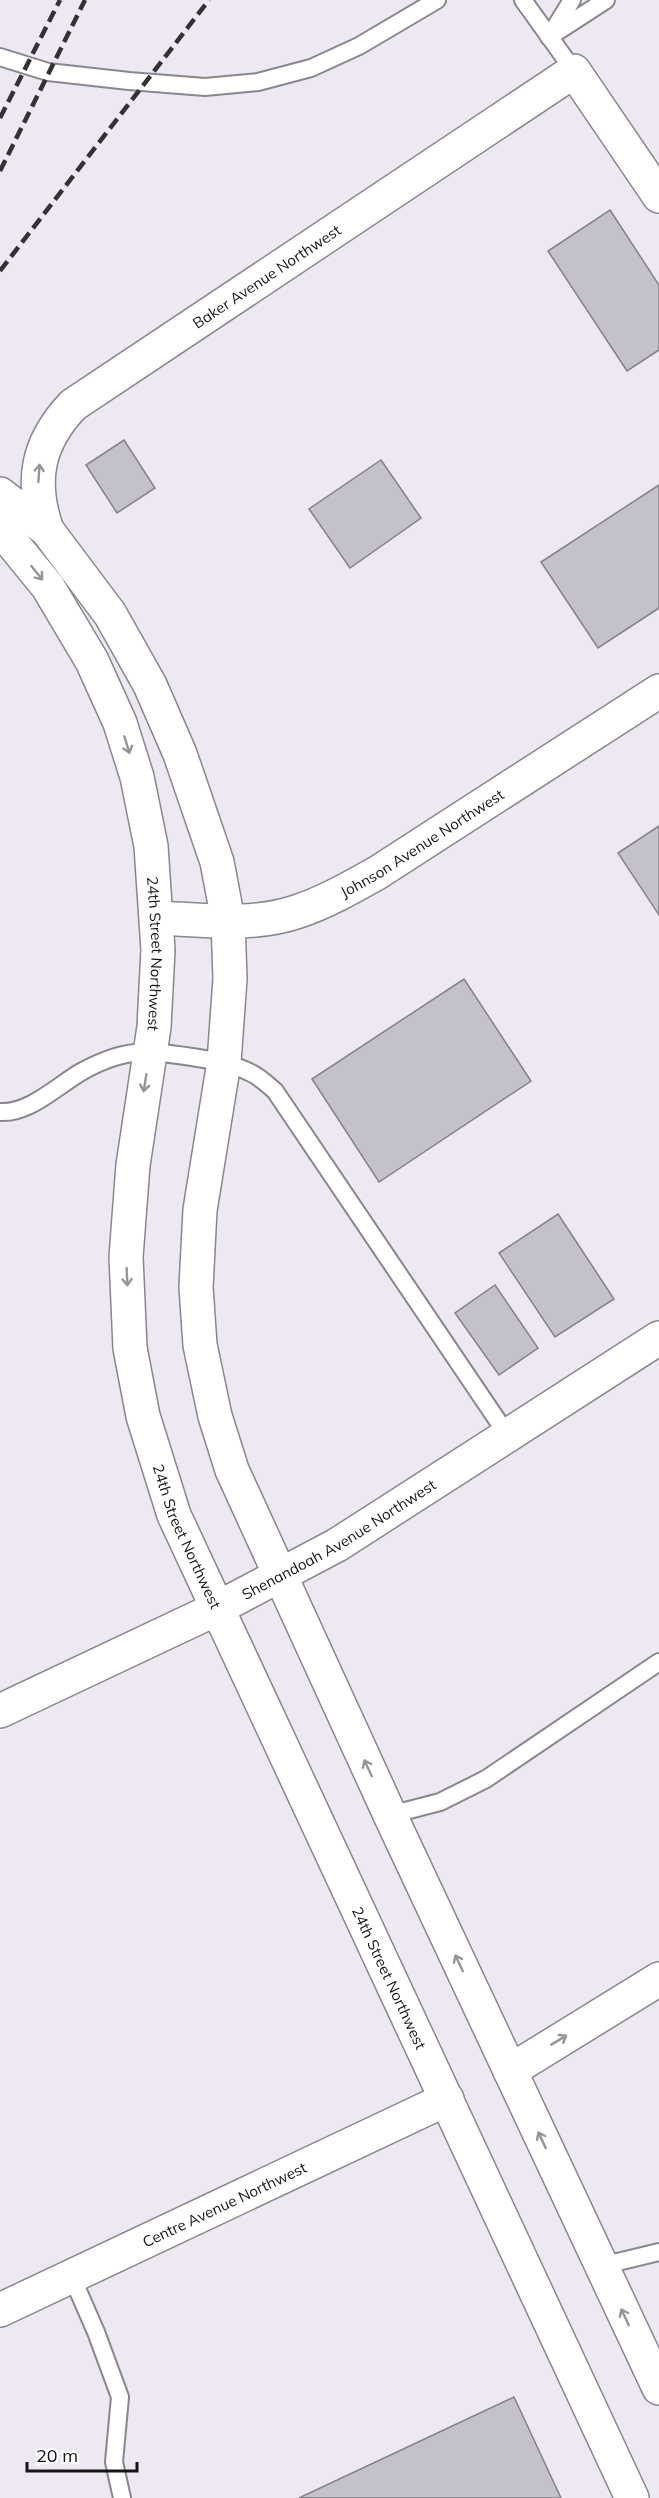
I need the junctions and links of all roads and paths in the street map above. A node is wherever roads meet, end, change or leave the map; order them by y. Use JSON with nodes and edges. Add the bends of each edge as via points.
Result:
{"nodes":[{"id":1,"x":437,"y":0,"type":"edge"},
{"id":2,"x":523,"y":0,"type":"edge"},
{"id":3,"x":572,"y":0,"type":"edge"},
{"id":4,"x":606,"y":0,"type":"edge"},
{"id":5,"x":549,"y":37,"type":"junction"},
{"id":6,"x":0,"y":57,"type":"edge"},
{"id":7,"x":574,"y":71,"type":"junction"},
{"id":8,"x":659,"y":196,"type":"edge"},
{"id":9,"x":0,"y":494,"type":"edge"},
{"id":10,"x":0,"y":528,"type":"edge"},
{"id":11,"x":47,"y":530,"type":"junction"},
{"id":12,"x":659,"y":691,"type":"edge"},
{"id":13,"x":157,"y":918,"type":"junction"},
{"id":14,"x":228,"y":920,"type":"junction"},
{"id":15,"x":150,"y":1051,"type":"junction"},
{"id":16,"x":224,"y":1062,"type":"junction"},
{"id":17,"x":0,"y":1112,"type":"edge"},
{"id":18,"x":659,"y":1338,"type":"edge"},
{"id":19,"x":508,"y":1436,"type":"junction"},
{"id":20,"x":280,"y":1576,"type":"junction"},
{"id":21,"x":216,"y":1609,"type":"junction"},
{"id":22,"x":659,"y":1662,"type":"edge"},
{"id":23,"x":0,"y":1711,"type":"edge"},
{"id":24,"x":390,"y":1815,"type":"junction"},
{"id":25,"x":659,"y":1979,"type":"edge"},
{"id":26,"x":510,"y":2071,"type":"junction"},
{"id":27,"x":447,"y":2099,"type":"junction"},
{"id":28,"x":659,"y":2252,"type":"edge"},
{"id":29,"x":602,"y":2266,"type":"junction"},
{"id":30,"x":72,"y":2277,"type":"junction"},
{"id":31,"x":0,"y":2310,"type":"edge"},
{"id":32,"x":650,"y":2347,"type":"edge"},
{"id":33,"x":659,"y":2388,"type":"edge"},
{"id":34,"x":122,"y":2498,"type":"edge"},
{"id":35,"x":632,"y":2498,"type":"edge"}],
"edges":[{"from":1,"to":6,"type":"lane","via":[[359,46],[311,68],[258,82],[205,87],[129,81],[48,72]]},
{"from":2,"to":5,"type":"lane"},
{"from":3,"to":5,"type":"lane"},
{"from":4,"to":5,"type":"lane"},
{"from":5,"to":7,"type":"lane"},
{"from":7,"to":8,"type":"main road"},
{"from":11,"to":7,"type":"main road","name":"Baker Avenue Northwest","one_way":true,"via":[[39,508],[38,472],[43,449],[57,422],[73,405]]},
{"from":9,"to":11,"type":"main road"},
{"from":10,"to":13,"type":"main road","name":"24th Street Northwest","one_way":true,"via":[[48,587],[92,661],[120,723],[137,777],[151,846]]},
{"from":11,"to":14,"type":"main road","via":[[110,614],[150,685],[180,754],[213,851]]},
{"from":12,"to":14,"type":"main road","name":"Johnson Avenue Northwest","via":[[332,898],[297,912],[258,920]]},
{"from":13,"to":14,"type":"main road","name":"Johnson Avenue Northwest"},
{"from":13,"to":15,"type":"main road","name":"24th Street Northwest"},
{"from":14,"to":16,"type":"main road","via":[[230,979]]},
{"from":15,"to":16,"type":"lane"},
{"from":15,"to":17,"type":"lane","via":[[104,1061],[25,1107]]},
{"from":15,"to":21,"type":"main road","name":"24th Street Northwest","one_way":true,"via":[[132,1176],[126,1257],[130,1348],[143,1416],[174,1515]]},
{"from":16,"to":19,"type":"lane","via":[[251,1072],[275,1091]]},
{"from":16,"to":20,"type":"main road","via":[[200,1210],[196,1287],[200,1345],[215,1416],[232,1470]]},
{"from":18,"to":19,"type":"main road","name":"Shenandoah Avenue Northwest"},
{"from":19,"to":20,"type":"main road","name":"Shenandoah Avenue Northwest","via":[[359,1532]]},
{"from":20,"to":21,"type":"main road","name":"Shenandoah Avenue Northwest"},
{"from":24,"to":20,"type":"main road","one_way":true},
{"from":21,"to":23,"type":"main road","name":"Shenandoah Avenue Northwest"},
{"from":21,"to":27,"type":"main road","name":"24th Street Northwest"},
{"from":22,"to":24,"type":"lane","via":[[486,1779],[440,1802]]},
{"from":26,"to":24,"type":"main road","one_way":true},
{"from":26,"to":25,"type":"main road","one_way":true},
{"from":29,"to":26,"type":"main road","one_way":true},
{"from":27,"to":30,"type":"main road","name":"Centre Avenue Northwest"},
{"from":27,"to":35,"type":"main road","name":"24th Street Northwest"},
{"from":28,"to":29,"type":"lane"},
{"from":32,"to":29,"type":"main road","one_way":true},
{"from":30,"to":31,"type":"main road","name":"Centre Avenue Northwest"},
{"from":30,"to":34,"type":"lane","via":[[120,2397],[114,2462]]},
{"from":32,"to":33,"type":"main road"}]}
